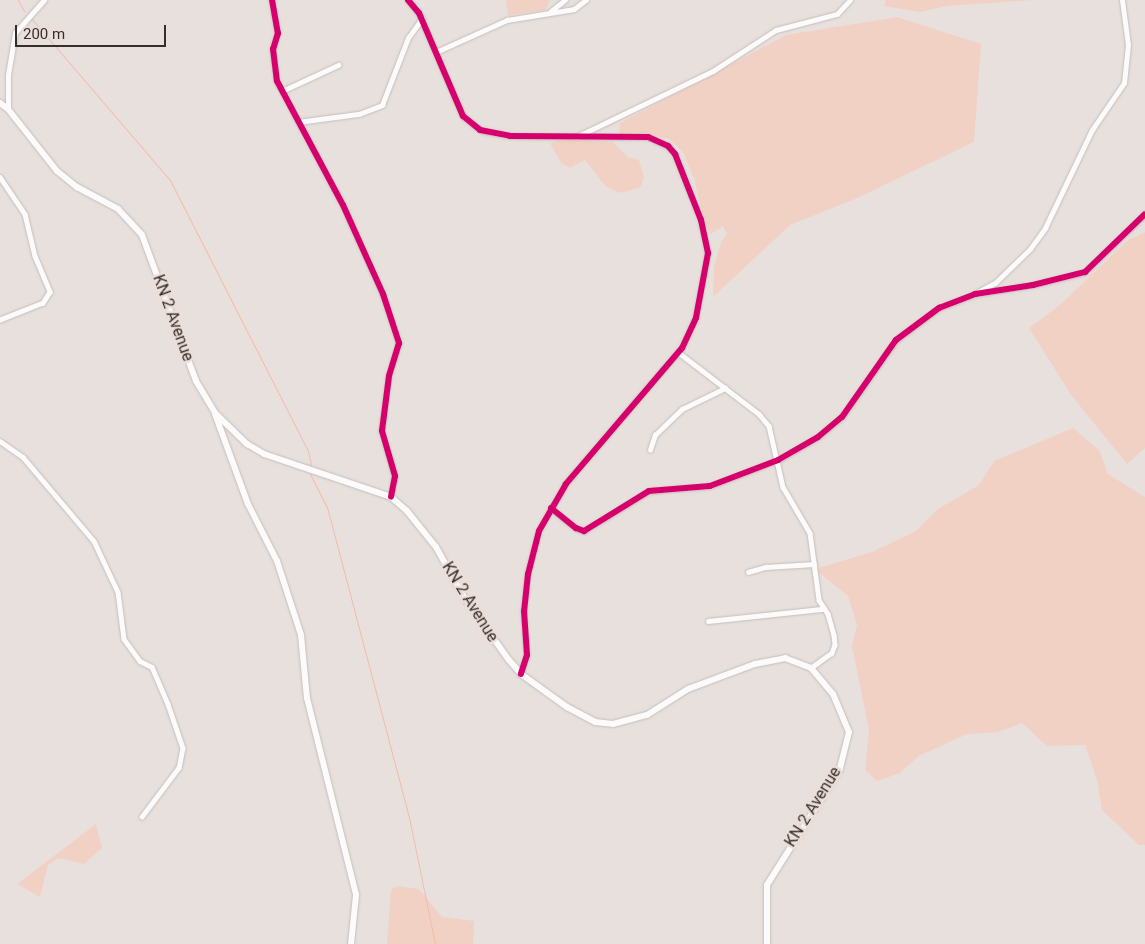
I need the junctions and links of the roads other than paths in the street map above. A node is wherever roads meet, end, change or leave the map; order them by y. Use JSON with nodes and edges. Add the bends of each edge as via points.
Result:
{"nodes":[{"id":1,"x":44,"y":0,"type":"edge"},
{"id":2,"x":272,"y":0,"type":"edge"},
{"id":3,"x":408,"y":0,"type":"edge"},
{"id":4,"x":565,"y":0,"type":"edge"},
{"id":5,"x":586,"y":0,"type":"edge"},
{"id":6,"x":850,"y":0,"type":"edge"},
{"id":7,"x":1122,"y":0,"type":"edge"},
{"id":8,"x":549,"y":13,"type":"junction"},
{"id":9,"x":422,"y":19,"type":"junction"},
{"id":10,"x":436,"y":52,"type":"junction"},
{"id":11,"x":338,"y":65,"type":"dead end"},
{"id":12,"x":282,"y":91,"type":"junction"},
{"id":13,"x":0,"y":103,"type":"edge"},
{"id":14,"x":8,"y":109,"type":"junction"},
{"id":15,"x":298,"y":122,"type":"junction"},
{"id":16,"x":574,"y":137,"type":"junction"},
{"id":17,"x":0,"y":178,"type":"edge"},
{"id":18,"x":1145,"y":214,"type":"edge"},
{"id":19,"x":975,"y":294,"type":"junction"},
{"id":20,"x":0,"y":320,"type":"edge"},
{"id":21,"x":678,"y":352,"type":"junction"},
{"id":22,"x":725,"y":388,"type":"junction"},
{"id":23,"x":215,"y":413,"type":"junction"},
{"id":24,"x":0,"y":441,"type":"edge"},
{"id":25,"x":650,"y":450,"type":"dead end"},
{"id":26,"x":778,"y":460,"type":"junction"},
{"id":27,"x":391,"y":497,"type":"junction"},
{"id":28,"x":551,"y":508,"type":"junction"},
{"id":29,"x":814,"y":564,"type":"junction"},
{"id":30,"x":748,"y":572,"type":"dead end"},
{"id":31,"x":823,"y":609,"type":"junction"},
{"id":32,"x":708,"y":621,"type":"dead end"},
{"id":33,"x":811,"y":668,"type":"junction"},
{"id":34,"x":521,"y":674,"type":"junction"},
{"id":35,"x":142,"y":817,"type":"dead end"},
{"id":36,"x":351,"y":944,"type":"edge"},
{"id":37,"x":767,"y":944,"type":"edge"}],
"edges":[{"from":1,"to":14,"type":"street","via":[[15,33],[8,75]]},
{"from":2,"to":12,"type":"street","via":[[278,33],[273,49],[277,80]]},
{"from":3,"to":9,"type":"street"},
{"from":4,"to":8,"type":"street"},
{"from":5,"to":8,"type":"street","via":[[574,9]]},
{"from":6,"to":16,"type":"street","via":[[837,14],[776,30],[713,71]]},
{"from":7,"to":19,"type":"street","via":[[1128,45],[1124,83],[1092,130],[1045,228],[1030,249],[995,283]]},
{"from":8,"to":10,"type":"street","via":[[507,20]]},
{"from":9,"to":10,"type":"street"},
{"from":9,"to":15,"type":"street","via":[[408,38],[382,105],[358,114]]},
{"from":10,"to":16,"type":"street","via":[[463,116],[472,125],[494,134]]},
{"from":11,"to":12,"type":"street"},
{"from":12,"to":15,"type":"street"},
{"from":13,"to":14,"type":"main road","name":"KN 2 Avenue"},
{"from":14,"to":23,"type":"main road","name":"KN 2 Avenue","via":[[57,170],[77,186],[118,209],[142,236],[196,381]]},
{"from":15,"to":27,"type":"street","via":[[343,205],[383,294],[399,343],[389,376],[382,430],[395,476]]},
{"from":16,"to":21,"type":"street","via":[[654,138],[675,154],[701,220],[708,253],[696,318]]},
{"from":17,"to":20,"type":"street","via":[[25,214],[35,256],[50,292],[43,303]]},
{"from":18,"to":19,"type":"street","via":[[1085,272]]},
{"from":19,"to":26,"type":"street","via":[[939,308],[896,340],[842,417],[818,437]]},
{"from":21,"to":22,"type":"street"},
{"from":21,"to":28,"type":"street","via":[[566,484]]},
{"from":22,"to":25,"type":"street","via":[[682,409],[655,435]]},
{"from":22,"to":26,"type":"street","via":[[766,421]]},
{"from":23,"to":27,"type":"main road","name":"KN 2 Avenue","via":[[248,444],[264,454]]},
{"from":23,"to":36,"type":"main road","via":[[248,504],[284,579],[301,635],[306,698],[356,895]]},
{"from":24,"to":35,"type":"street","via":[[23,457],[94,541],[118,592],[124,639],[140,661],[152,667],[168,704],[183,748],[179,768]]},
{"from":26,"to":28,"type":"street","via":[[710,486],[648,491],[584,531]]},
{"from":26,"to":29,"type":"street","via":[[783,487],[807,524]]},
{"from":27,"to":34,"type":"main road","name":"KN 2 Avenue","via":[[407,511],[436,547],[464,597]]},
{"from":28,"to":34,"type":"street","via":[[531,554],[524,611],[527,655]]},
{"from":29,"to":30,"type":"street","via":[[766,567]]},
{"from":29,"to":31,"type":"street"},
{"from":31,"to":32,"type":"street"},
{"from":31,"to":33,"type":"street","via":[[832,625],[835,645],[825,660]]},
{"from":33,"to":34,"type":"main road","name":"KN 2 Avenue","via":[[785,658],[755,664],[688,689],[647,715],[613,724],[595,722],[574,712]]},
{"from":33,"to":37,"type":"main road","name":"KN 2 Avenue","via":[[833,694],[849,732],[840,769],[767,885]]}]}
